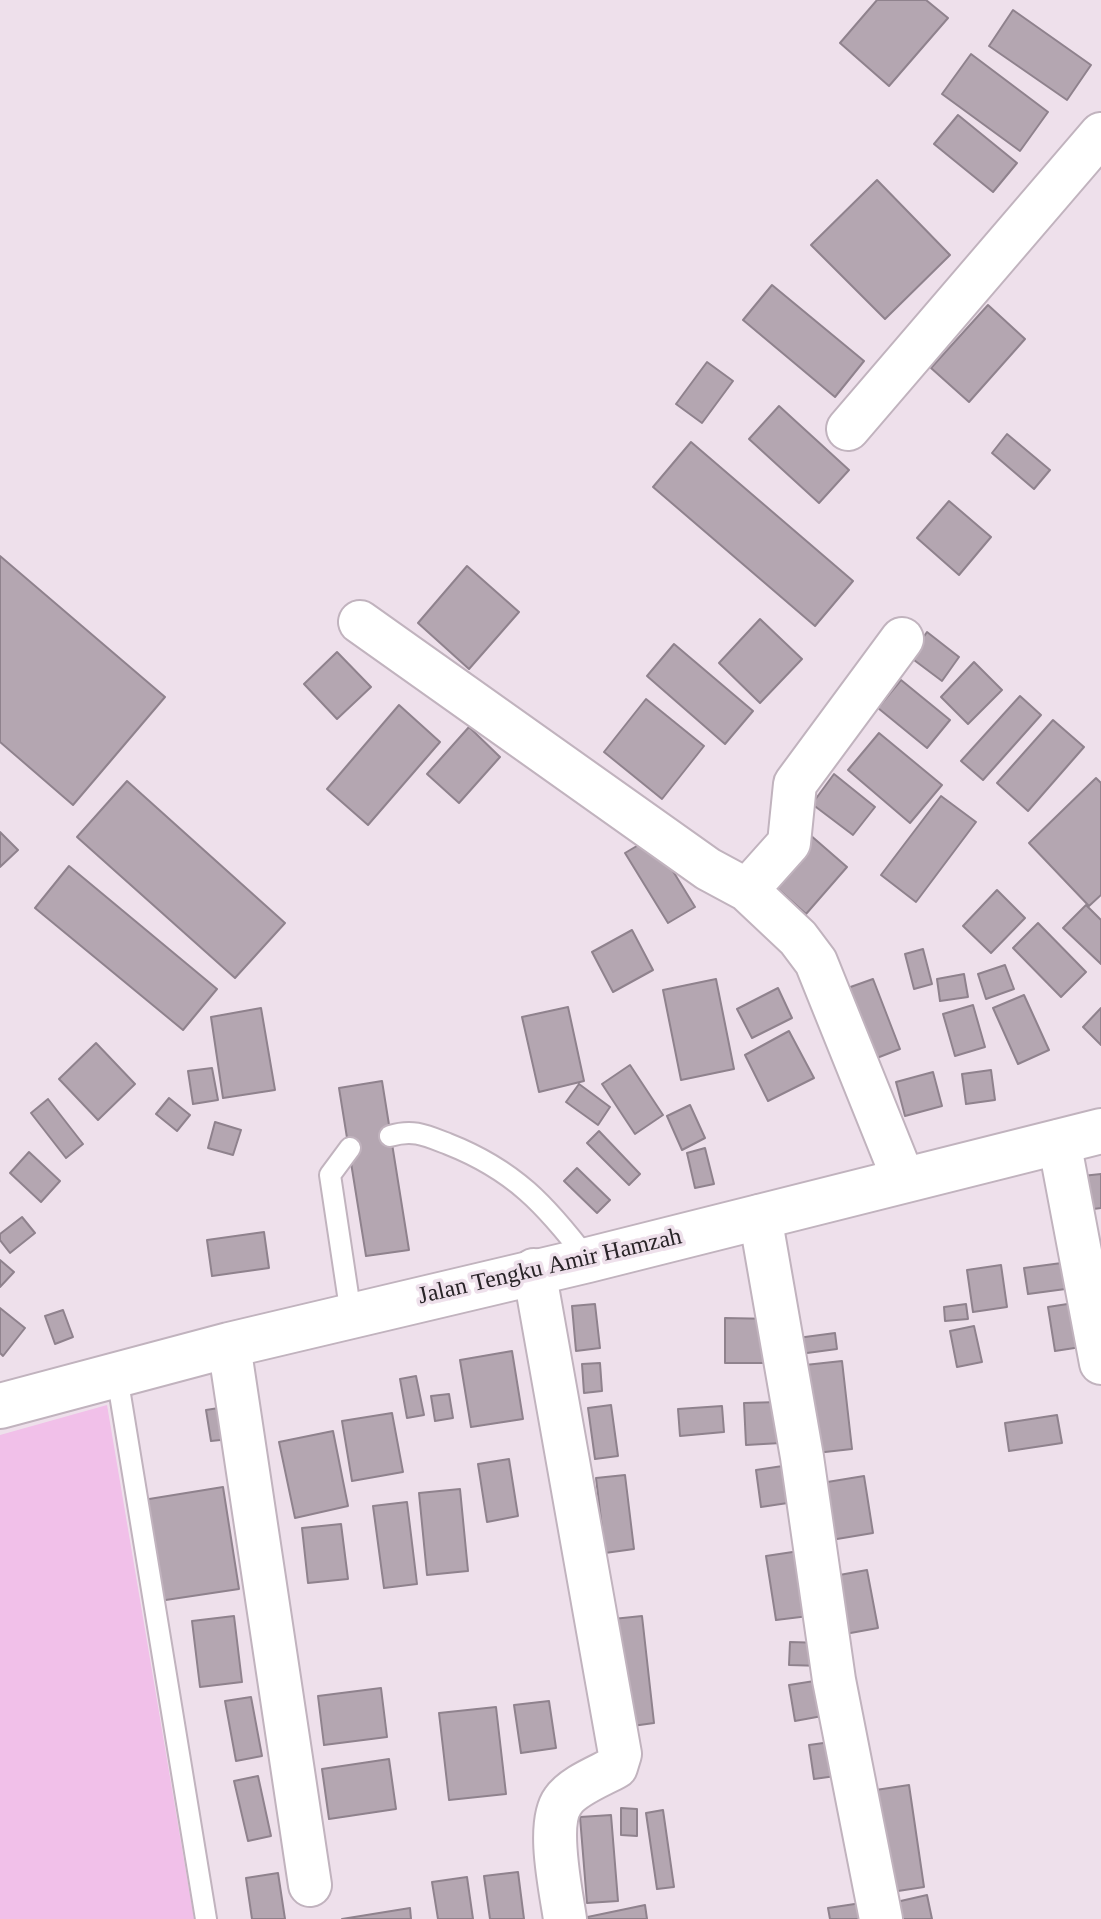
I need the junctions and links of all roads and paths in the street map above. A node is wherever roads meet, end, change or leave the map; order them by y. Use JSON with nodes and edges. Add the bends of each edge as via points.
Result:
{"nodes":[{"id":1,"x":1101,"y":134,"type":"edge"},
{"id":2,"x":848,"y":429,"type":"dead end"},
{"id":3,"x":360,"y":622,"type":"dead end"},
{"id":4,"x":902,"y":639,"type":"dead end"},
{"id":5,"x":747,"y":890,"type":"junction"},
{"id":6,"x":1101,"y":1131,"type":"edge"},
{"id":7,"x":390,"y":1136,"type":"dead end"},
{"id":8,"x":1059,"y":1141,"type":"junction"},
{"id":9,"x":350,"y":1148,"type":"dead end"},
{"id":10,"x":903,"y":1178,"type":"junction"},
{"id":11,"x":760,"y":1216,"type":"junction"},
{"id":12,"x":588,"y":1260,"type":"junction"},
{"id":13,"x":534,"y":1270,"type":"junction"},
{"id":14,"x":351,"y":1315,"type":"junction"},
{"id":15,"x":229,"y":1345,"type":"junction"},
{"id":16,"x":1101,"y":1363,"type":"edge"},
{"id":17,"x":117,"y":1376,"type":"junction"},
{"id":18,"x":0,"y":1406,"type":"edge"},
{"id":19,"x":310,"y":1885,"type":"dead end"},
{"id":20,"x":206,"y":1919,"type":"edge"},
{"id":21,"x":565,"y":1919,"type":"edge"},
{"id":22,"x":881,"y":1919,"type":"edge"}],
"edges":[{"from":1,"to":2,"type":"street"},
{"from":3,"to":5,"type":"street","via":[[708,869]]},
{"from":4,"to":5,"type":"street","via":[[795,784],[789,843]]},
{"from":5,"to":10,"type":"street","via":[[816,962]]},
{"from":6,"to":8,"type":"highway","name":"Jalan Tengku Amir Hamzah"},
{"from":7,"to":12,"type":"lane","via":[[411,1130],[479,1156],[548,1208]]},
{"from":8,"to":10,"type":"highway","name":"Jalan Tengku Amir Hamzah"},
{"from":8,"to":16,"type":"street"},
{"from":9,"to":14,"type":"lane","via":[[330,1175]]},
{"from":10,"to":11,"type":"highway","name":"Jalan Tengku Amir Hamzah"},
{"from":11,"to":12,"type":"highway","name":"Jalan Tengku Amir Hamzah"},
{"from":11,"to":22,"type":"street","via":[[834,1680]]},
{"from":12,"to":13,"type":"highway","name":"Jalan Tengku Amir Hamzah"},
{"from":13,"to":14,"type":"highway","name":"Jalan Tengku Amir Hamzah"},
{"from":13,"to":21,"type":"street","via":[[620,1754],[616,1767],[569,1794],[558,1810]]},
{"from":14,"to":15,"type":"highway","name":"Jalan Tengku Amir Hamzah"},
{"from":15,"to":17,"type":"highway","name":"Jalan Tengku Amir Hamzah"},
{"from":15,"to":19,"type":"street"},
{"from":17,"to":18,"type":"highway","name":"Jalan Tengku Amir Hamzah"},
{"from":17,"to":20,"type":"lane"}]}
